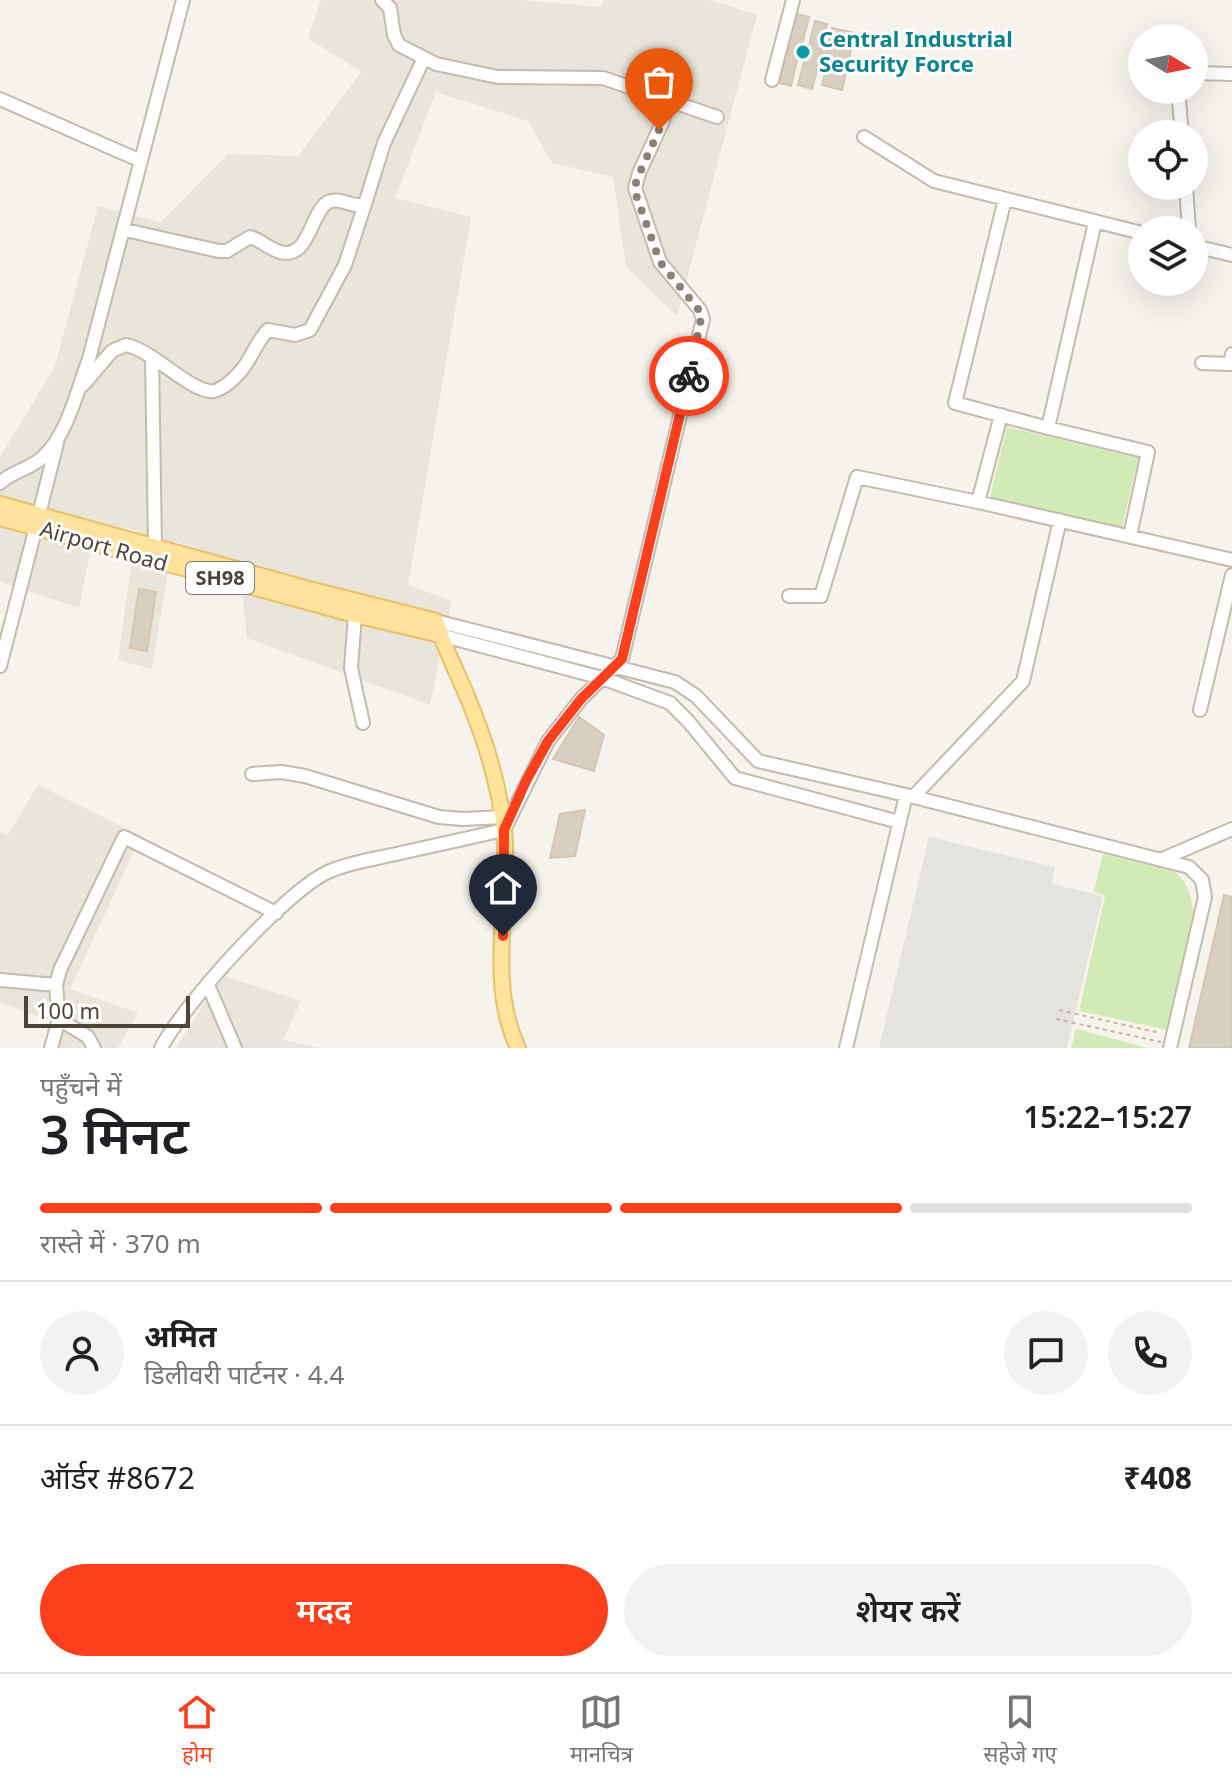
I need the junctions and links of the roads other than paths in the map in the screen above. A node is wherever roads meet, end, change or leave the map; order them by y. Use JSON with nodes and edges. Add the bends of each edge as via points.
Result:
{"nodes":[{"id":1,"x":183,"y":0,"type":"edge"},
{"id":2,"x":793,"y":0,"type":"edge"},
{"id":3,"x":388,"y":3,"type":"edge"},
{"id":4,"x":424,"y":58,"type":"junction"},
{"id":5,"x":1208,"y":73,"type":"edge"},
{"id":6,"x":1232,"y":74,"type":"edge"},
{"id":7,"x":772,"y":80,"type":"dead end"},
{"id":8,"x":0,"y":99,"type":"edge"},
{"id":9,"x":668,"y":99,"type":"junction"},
{"id":10,"x":717,"y":117,"type":"dead end"},
{"id":11,"x":864,"y":137,"type":"dead end"},
{"id":12,"x":141,"y":161,"type":"junction"},
{"id":13,"x":1005,"y":199,"type":"junction"},
{"id":14,"x":365,"y":204,"type":"junction"},
{"id":15,"x":1095,"y":222,"type":"junction"},
{"id":16,"x":125,"y":230,"type":"junction"},
{"id":17,"x":1128,"y":230,"type":"edge"},
{"id":18,"x":1208,"y":249,"type":"edge"},
{"id":19,"x":1232,"y":255,"type":"edge"},
{"id":20,"x":152,"y":357,"type":"junction"},
{"id":21,"x":1231,"y":361,"type":"edge"},
{"id":22,"x":1202,"y":363,"type":"dead end"},
{"id":23,"x":76,"y":393,"type":"junction"},
{"id":24,"x":1001,"y":415,"type":"junction"},
{"id":25,"x":1048,"y":428,"type":"junction"},
{"id":26,"x":58,"y":436,"type":"junction"},
{"id":27,"x":0,"y":483,"type":"edge"},
{"id":28,"x":978,"y":502,"type":"junction"},
{"id":29,"x":0,"y":504,"type":"edge"},
{"id":30,"x":0,"y":518,"type":"edge"},
{"id":31,"x":1060,"y":520,"type":"junction"},
{"id":32,"x":37,"y":521,"type":"junction"},
{"id":33,"x":1130,"y":536,"type":"junction"},
{"id":34,"x":155,"y":547,"type":"junction"},
{"id":35,"x":1232,"y":560,"type":"edge"},
{"id":36,"x":1232,"y":575,"type":"edge"},
{"id":37,"x":789,"y":596,"type":"dead end"},
{"id":38,"x":355,"y":615,"type":"junction"},
{"id":39,"x":438,"y":628,"type":"junction"},
{"id":40,"x":0,"y":666,"type":"edge"},
{"id":41,"x":613,"y":667,"type":"junction"},
{"id":42,"x":602,"y":678,"type":"junction"},
{"id":43,"x":1200,"y":710,"type":"dead end"},
{"id":44,"x":363,"y":723,"type":"dead end"},
{"id":45,"x":252,"y":774,"type":"dead end"},
{"id":46,"x":910,"y":796,"type":"junction"},
{"id":47,"x":899,"y":822,"type":"junction"},
{"id":48,"x":503,"y":824,"type":"junction"},
{"id":49,"x":1232,"y":829,"type":"edge"},
{"id":50,"x":1160,"y":860,"type":"junction"},
{"id":51,"x":276,"y":913,"type":"junction"},
{"id":52,"x":0,"y":980,"type":"edge"},
{"id":53,"x":56,"y":985,"type":"junction"},
{"id":54,"x":208,"y":985,"type":"junction"},
{"id":55,"x":59,"y":1019,"type":"junction"},
{"id":56,"x":1171,"y":1043,"type":"edge"},
{"id":57,"x":51,"y":1048,"type":"edge"},
{"id":58,"x":94,"y":1048,"type":"edge"},
{"id":59,"x":161,"y":1048,"type":"edge"},
{"id":60,"x":235,"y":1048,"type":"edge"},
{"id":61,"x":518,"y":1048,"type":"edge"},
{"id":62,"x":846,"y":1048,"type":"edge"}],
"edges":[{"from":1,"to":12,"type":"street"},
{"from":2,"to":7,"type":"street"},
{"from":3,"to":4,"type":"street","via":[[396,41]]},
{"from":4,"to":9,"type":"street","via":[[489,76],[603,78]]},
{"from":4,"to":14,"type":"street","via":[[384,143]]},
{"from":5,"to":6,"type":"street"},
{"from":8,"to":12,"type":"street"},
{"from":9,"to":10,"type":"street"},
{"from":9,"to":41,"type":"street","via":[[635,188],[660,262],[703,319],[625,651]]},
{"from":11,"to":13,"type":"street","via":[[934,181]]},
{"from":12,"to":16,"type":"street"},
{"from":13,"to":15,"type":"street"},
{"from":13,"to":24,"type":"street","via":[[955,403]]},
{"from":14,"to":16,"type":"street","via":[[332,200],[302,244],[286,253],[250,237],[219,251]]},
{"from":14,"to":20,"type":"street","via":[[345,265],[310,330],[295,335],[268,330],[241,371],[213,391],[197,387]]},
{"from":15,"to":17,"type":"street"},
{"from":15,"to":25,"type":"street"},
{"from":16,"to":23,"type":"street"},
{"from":18,"to":19,"type":"street"},
{"from":20,"to":23,"type":"street","via":[[133,346],[118,346]]},
{"from":20,"to":34,"type":"street"},
{"from":21,"to":22,"type":"street"},
{"from":23,"to":26,"type":"street"},
{"from":24,"to":25,"type":"street"},
{"from":24,"to":28,"type":"street"},
{"from":25,"to":33,"type":"street","via":[[1148,452]]},
{"from":26,"to":27,"type":"street","via":[[45,455]]},
{"from":26,"to":32,"type":"street"},
{"from":28,"to":31,"type":"street"},
{"from":28,"to":37,"type":"street","via":[[857,477],[821,596]]},
{"from":29,"to":32,"type":"main road","number":"SH98"},
{"from":30,"to":32,"type":"main road","name":"Airport Road","number":"SH98"},
{"from":31,"to":33,"type":"street"},
{"from":31,"to":46,"type":"street","via":[[1023,681]]},
{"from":32,"to":34,"type":"main road","number":"SH98"},
{"from":32,"to":38,"type":"main road","name":"Airport Road","number":"SH98"},
{"from":32,"to":40,"type":"street"},
{"from":33,"to":35,"type":"street"},
{"from":34,"to":39,"type":"main road","number":"SH98"},
{"from":36,"to":43,"type":"street"},
{"from":38,"to":39,"type":"main road","name":"Airport Road","number":"SH98"},
{"from":38,"to":44,"type":"street","via":[[351,668]]},
{"from":39,"to":41,"type":"street"},
{"from":39,"to":42,"type":"street"},
{"from":39,"to":48,"type":"main road","via":[[492,767]]},
{"from":41,"to":42,"type":"street"},
{"from":41,"to":46,"type":"street","via":[[675,682],[696,696],[758,761]]},
{"from":42,"to":47,"type":"street","via":[[670,703],[735,778]]},
{"from":42,"to":48,"type":"street","via":[[548,741]]},
{"from":45,"to":48,"type":"street","via":[[305,776],[451,819]]},
{"from":46,"to":47,"type":"street"},
{"from":46,"to":50,"type":"street"},
{"from":47,"to":62,"type":"street"},
{"from":48,"to":51,"type":"street","via":[[333,870]]},
{"from":48,"to":61,"type":"main road","via":[[504,992]]},
{"from":49,"to":50,"type":"street"},
{"from":50,"to":56,"type":"street","via":[[1189,867],[1202,880],[1205,897]]},
{"from":51,"to":53,"type":"street","via":[[124,837]]},
{"from":51,"to":54,"type":"street"},
{"from":52,"to":53,"type":"street"},
{"from":53,"to":55,"type":"street"},
{"from":54,"to":59,"type":"street"},
{"from":54,"to":60,"type":"street"},
{"from":55,"to":57,"type":"street"},
{"from":55,"to":58,"type":"street","via":[[88,1037]]}]}
